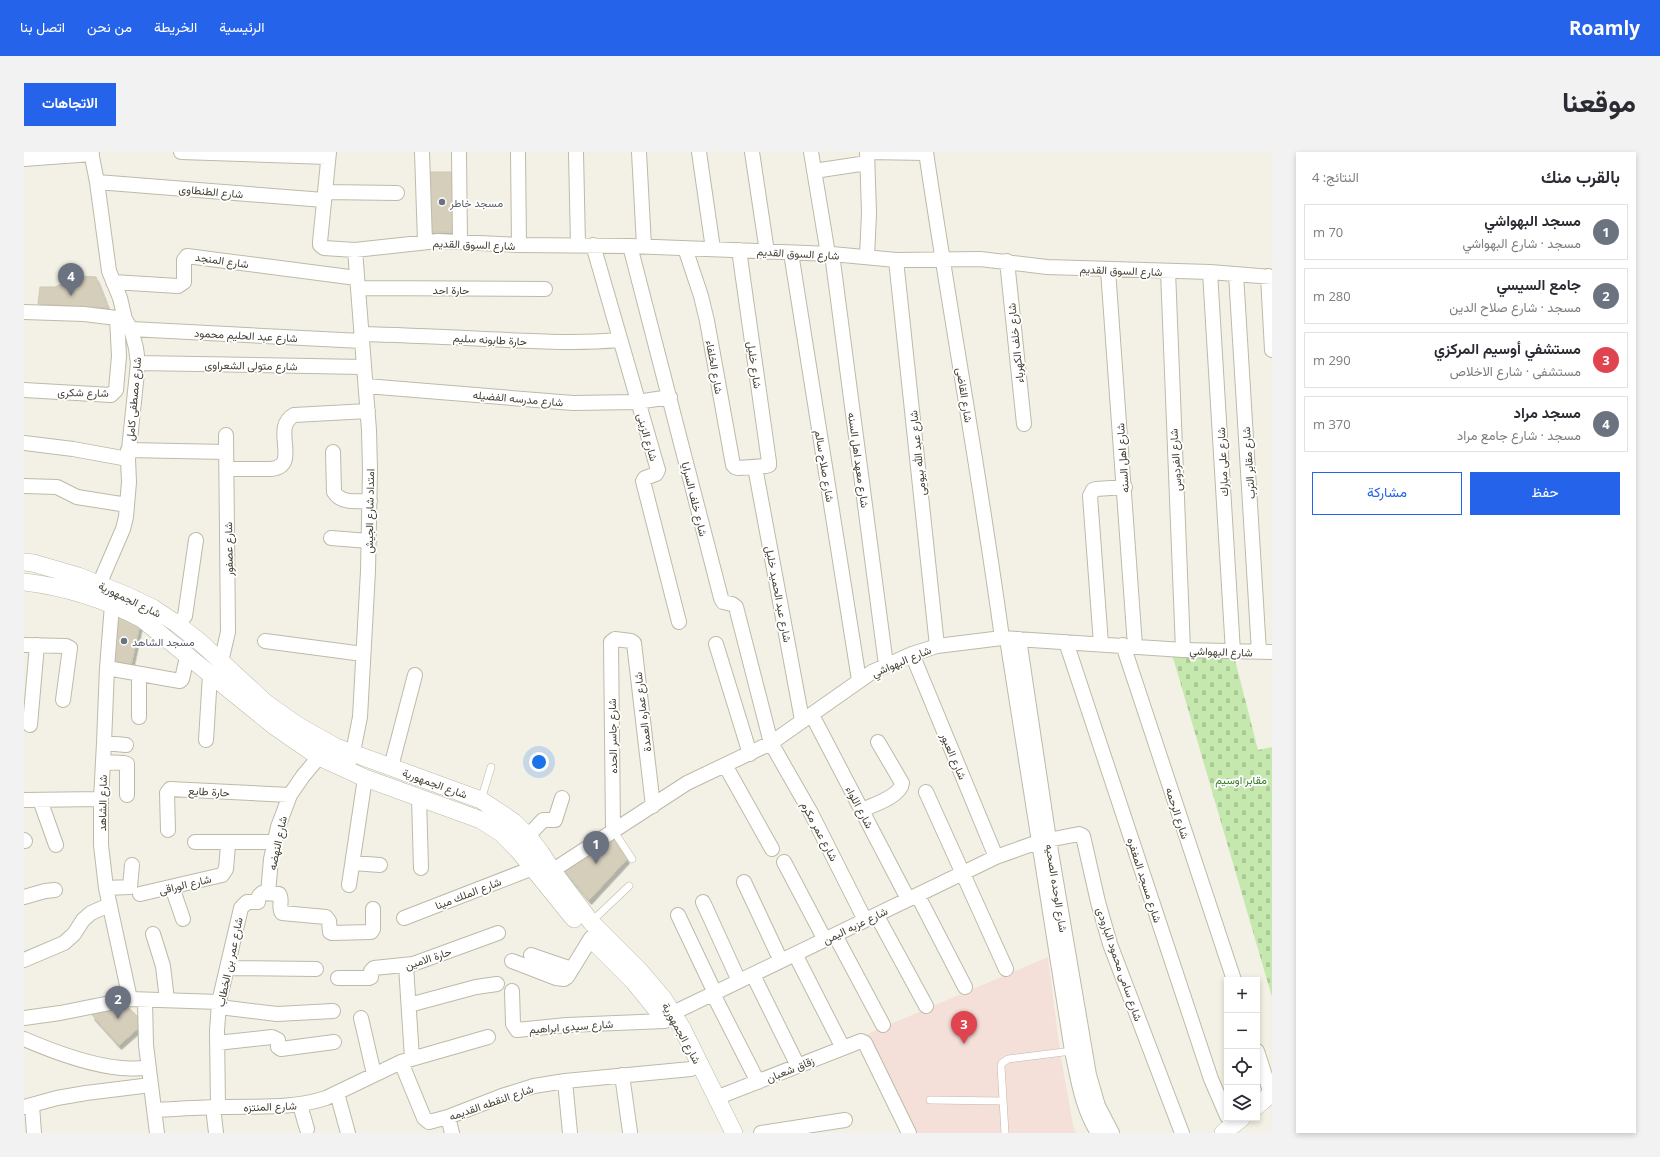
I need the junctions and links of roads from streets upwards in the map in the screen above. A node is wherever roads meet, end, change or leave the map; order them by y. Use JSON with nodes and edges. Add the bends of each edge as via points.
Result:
{"nodes":[{"id":1,"x":181,"y":152,"type":"edge"},
{"id":2,"x":422,"y":152,"type":"edge"},
{"id":3,"x":459,"y":152,"type":"edge"},
{"id":4,"x":518,"y":152,"type":"edge"},
{"id":5,"x":576,"y":152,"type":"edge"},
{"id":6,"x":639,"y":152,"type":"edge"},
{"id":7,"x":699,"y":152,"type":"edge"},
{"id":8,"x":752,"y":152,"type":"edge"},
{"id":9,"x":811,"y":152,"type":"edge"},
{"id":10,"x":926,"y":152,"type":"edge"},
{"id":11,"x":92,"y":153,"type":"edge"},
{"id":12,"x":328,"y":155,"type":"edge"},
{"id":13,"x":867,"y":156,"type":"edge"},
{"id":14,"x":24,"y":159,"type":"edge"},
{"id":15,"x":814,"y":171,"type":"junction"},
{"id":16,"x":98,"y":182,"type":"junction"},
{"id":17,"x":397,"y":193,"type":"dead end"},
{"id":18,"x":324,"y":196,"type":"junction"},
{"id":19,"x":460,"y":241,"type":"junction"},
{"id":20,"x":425,"y":242,"type":"junction"},
{"id":21,"x":519,"y":245,"type":"junction"},
{"id":22,"x":578,"y":245,"type":"junction"},
{"id":23,"x":593,"y":245,"type":"junction"},
{"id":24,"x":637,"y":246,"type":"junction"},
{"id":25,"x":685,"y":248,"type":"junction"},
{"id":26,"x":713,"y":249,"type":"junction"},
{"id":27,"x":355,"y":250,"type":"junction"},
{"id":28,"x":739,"y":250,"type":"junction"},
{"id":29,"x":767,"y":252,"type":"junction"},
{"id":30,"x":791,"y":253,"type":"junction"},
{"id":31,"x":830,"y":254,"type":"junction"},
{"id":32,"x":867,"y":258,"type":"junction"},
{"id":33,"x":942,"y":258,"type":"junction"},
{"id":34,"x":896,"y":260,"type":"junction"},
{"id":35,"x":1007,"y":261,"type":"junction"},
{"id":36,"x":1108,"y":270,"type":"junction"},
{"id":37,"x":1168,"y":271,"type":"junction"},
{"id":38,"x":1210,"y":272,"type":"junction"},
{"id":39,"x":1236,"y":274,"type":"junction"},
{"id":40,"x":1270,"y":276,"type":"edge"},
{"id":41,"x":113,"y":282,"type":"junction"},
{"id":42,"x":357,"y":283,"type":"junction"},
{"id":43,"x":545,"y":289,"type":"dead end"},
{"id":44,"x":24,"y":312,"type":"edge"},
{"id":45,"x":125,"y":322,"type":"junction"},
{"id":46,"x":361,"y":337,"type":"junction"},
{"id":47,"x":619,"y":340,"type":"junction"},
{"id":48,"x":1272,"y":350,"type":"edge"},
{"id":49,"x":138,"y":363,"type":"junction"},
{"id":50,"x":364,"y":367,"type":"junction"},
{"id":51,"x":366,"y":386,"type":"junction"},
{"id":52,"x":24,"y":390,"type":"edge"},
{"id":53,"x":670,"y":397,"type":"junction"},
{"id":54,"x":638,"y":402,"type":"junction"},
{"id":55,"x":368,"y":411,"type":"junction"},
{"id":56,"x":1024,"y":424,"type":"dead end"},
{"id":57,"x":226,"y":435,"type":"dead end"},
{"id":58,"x":24,"y":444,"type":"edge"},
{"id":59,"x":226,"y":452,"type":"junction"},
{"id":60,"x":333,"y":452,"type":"dead end"},
{"id":61,"x":128,"y":454,"type":"junction"},
{"id":62,"x":755,"y":467,"type":"junction"},
{"id":63,"x":227,"y":469,"type":"junction"},
{"id":64,"x":24,"y":486,"type":"edge"},
{"id":65,"x":1125,"y":487,"type":"junction"},
{"id":66,"x":370,"y":501,"type":"junction"},
{"id":67,"x":127,"y":505,"type":"junction"},
{"id":68,"x":331,"y":538,"type":"dead end"},
{"id":69,"x":196,"y":540,"type":"dead end"},
{"id":70,"x":369,"y":541,"type":"junction"},
{"id":71,"x":24,"y":562,"type":"edge"},
{"id":72,"x":24,"y":582,"type":"edge"},
{"id":73,"x":97,"y":591,"type":"junction"},
{"id":74,"x":112,"y":604,"type":"junction"},
{"id":75,"x":679,"y":622,"type":"dead end"},
{"id":76,"x":177,"y":624,"type":"junction"},
{"id":77,"x":1009,"y":639,"type":"junction"},
{"id":78,"x":265,"y":641,"type":"dead end"},
{"id":79,"x":611,"y":642,"type":"joint"},
{"id":80,"x":1066,"y":642,"type":"junction"},
{"id":81,"x":716,"y":644,"type":"dead end"},
{"id":82,"x":1101,"y":644,"type":"junction"},
{"id":83,"x":31,"y":645,"type":"edge"},
{"id":84,"x":937,"y":646,"type":"junction"},
{"id":85,"x":1129,"y":646,"type":"junction"},
{"id":86,"x":1183,"y":650,"type":"junction"},
{"id":87,"x":1233,"y":652,"type":"junction"},
{"id":88,"x":1266,"y":652,"type":"edge"},
{"id":89,"x":363,"y":654,"type":"junction"},
{"id":90,"x":912,"y":654,"type":"junction"},
{"id":91,"x":187,"y":657,"type":"junction"},
{"id":92,"x":220,"y":662,"type":"junction"},
{"id":93,"x":886,"y":665,"type":"junction"},
{"id":94,"x":107,"y":668,"type":"junction"},
{"id":95,"x":139,"y":674,"type":"junction"},
{"id":96,"x":210,"y":674,"type":"junction"},
{"id":97,"x":415,"y":675,"type":"dead end"},
{"id":98,"x":859,"y":680,"type":"junction"},
{"id":99,"x":63,"y":700,"type":"dead end"},
{"id":100,"x":807,"y":717,"type":"junction"},
{"id":101,"x":139,"y":718,"type":"dead end"},
{"id":102,"x":30,"y":725,"type":"dead end"},
{"id":103,"x":206,"y":740,"type":"dead end"},
{"id":104,"x":878,"y":742,"type":"dead end"},
{"id":105,"x":104,"y":743,"type":"junction"},
{"id":106,"x":771,"y":743,"type":"junction"},
{"id":107,"x":126,"y":744,"type":"dead end"},
{"id":108,"x":353,"y":752,"type":"junction"},
{"id":109,"x":750,"y":754,"type":"junction"},
{"id":110,"x":319,"y":757,"type":"junction"},
{"id":111,"x":103,"y":762,"type":"junction"},
{"id":112,"x":725,"y":765,"type":"junction"},
{"id":113,"x":392,"y":767,"type":"junction"},
{"id":114,"x":346,"y":769,"type":"junction"},
{"id":115,"x":365,"y":778,"type":"junction"},
{"id":116,"x":926,"y":792,"type":"dead end"},
{"id":117,"x":127,"y":795,"type":"dead end"},
{"id":118,"x":290,"y":795,"type":"junction"},
{"id":119,"x":420,"y":798,"type":"junction"},
{"id":120,"x":562,"y":798,"type":"dead end"},
{"id":121,"x":100,"y":799,"type":"junction"},
{"id":122,"x":24,"y":800,"type":"edge"},
{"id":123,"x":40,"y":800,"type":"junction"},
{"id":124,"x":653,"y":806,"type":"junction"},
{"id":125,"x":862,"y":810,"type":"junction"},
{"id":126,"x":168,"y":830,"type":"dead end"},
{"id":127,"x":613,"y":830,"type":"junction"},
{"id":128,"x":528,"y":836,"type":"junction"},
{"id":129,"x":1044,"y":841,"type":"junction"},
{"id":130,"x":195,"y":842,"type":"dead end"},
{"id":131,"x":231,"y":842,"type":"junction"},
{"id":132,"x":275,"y":842,"type":"junction"},
{"id":133,"x":56,"y":845,"type":"dead end"},
{"id":134,"x":772,"y":849,"type":"dead end"},
{"id":135,"x":996,"y":858,"type":"junction"},
{"id":136,"x":784,"y":862,"type":"dead end"},
{"id":137,"x":353,"y":863,"type":"junction"},
{"id":138,"x":132,"y":864,"type":"dead end"},
{"id":139,"x":380,"y":865,"type":"dead end"},
{"id":140,"x":422,"y":868,"type":"dead end"},
{"id":141,"x":542,"y":872,"type":"junction"},
{"id":142,"x":964,"y":873,"type":"junction"},
{"id":143,"x":744,"y":882,"type":"dead end"},
{"id":144,"x":349,"y":885,"type":"dead end"},
{"id":145,"x":172,"y":887,"type":"junction"},
{"id":146,"x":106,"y":888,"type":"junction"},
{"id":147,"x":55,"y":890,"type":"dead end"},
{"id":148,"x":268,"y":893,"type":"junction"},
{"id":149,"x":140,"y":894,"type":"dead end"},
{"id":150,"x":24,"y":897,"type":"edge"},
{"id":151,"x":913,"y":897,"type":"junction"},
{"id":152,"x":703,"y":902,"type":"dead end"},
{"id":153,"x":109,"y":905,"type":"junction"},
{"id":154,"x":373,"y":909,"type":"dead end"},
{"id":155,"x":678,"y":915,"type":"dead end"},
{"id":156,"x":404,"y":918,"type":"dead end"},
{"id":157,"x":871,"y":918,"type":"junction"},
{"id":158,"x":182,"y":919,"type":"dead end"},
{"id":159,"x":591,"y":930,"type":"junction"},
{"id":160,"x":498,"y":933,"type":"dead end"},
{"id":161,"x":153,"y":934,"type":"dead end"},
{"id":162,"x":830,"y":938,"type":"junction"},
{"id":163,"x":531,"y":954,"type":"dead end"},
{"id":164,"x":795,"y":954,"type":"junction"},
{"id":165,"x":24,"y":960,"type":"edge"},
{"id":166,"x":512,"y":961,"type":"dead end"},
{"id":167,"x":781,"y":961,"type":"junction"},
{"id":168,"x":406,"y":966,"type":"junction"},
{"id":169,"x":227,"y":968,"type":"junction"},
{"id":170,"x":316,"y":969,"type":"dead end"},
{"id":171,"x":572,"y":969,"type":"junction"},
{"id":172,"x":1006,"y":969,"type":"dead end"},
{"id":173,"x":752,"y":975,"type":"junction"},
{"id":174,"x":1233,"y":977,"type":"edge"},
{"id":175,"x":338,"y":978,"type":"dead end"},
{"id":176,"x":739,"y":981,"type":"junction"},
{"id":177,"x":497,"y":984,"type":"dead end"},
{"id":178,"x":965,"y":987,"type":"dead end"},
{"id":179,"x":512,"y":991,"type":"dead end"},
{"id":180,"x":714,"y":993,"type":"junction"},
{"id":181,"x":130,"y":1000,"type":"junction"},
{"id":182,"x":145,"y":1000,"type":"junction"},
{"id":183,"x":167,"y":1000,"type":"junction"},
{"id":184,"x":219,"y":1004,"type":"junction"},
{"id":185,"x":408,"y":1005,"type":"junction"},
{"id":186,"x":926,"y":1006,"type":"dead end"},
{"id":187,"x":333,"y":1011,"type":"dead end"},
{"id":188,"x":669,"y":1017,"type":"junction"},
{"id":189,"x":24,"y":1018,"type":"edge"},
{"id":190,"x":362,"y":1018,"type":"dead end"},
{"id":191,"x":883,"y":1025,"type":"dead end"},
{"id":192,"x":488,"y":1037,"type":"dead end"},
{"id":193,"x":24,"y":1039,"type":"edge"},
{"id":194,"x":334,"y":1042,"type":"dead end"},
{"id":195,"x":218,"y":1043,"type":"junction"},
{"id":196,"x":843,"y":1048,"type":"junction"},
{"id":197,"x":407,"y":1060,"type":"junction"},
{"id":198,"x":1260,"y":1060,"type":"edge"},
{"id":199,"x":798,"y":1066,"type":"junction"},
{"id":200,"x":149,"y":1068,"type":"junction"},
{"id":201,"x":691,"y":1069,"type":"junction"},
{"id":202,"x":374,"y":1074,"type":"junction"},
{"id":203,"x":622,"y":1075,"type":"junction"},
{"id":204,"x":565,"y":1081,"type":"junction"},
{"id":205,"x":758,"y":1082,"type":"junction"},
{"id":206,"x":151,"y":1085,"type":"junction"},
{"id":207,"x":337,"y":1093,"type":"junction"},
{"id":208,"x":1272,"y":1094,"type":"edge"},
{"id":209,"x":716,"y":1098,"type":"junction"},
{"id":210,"x":1260,"y":1104,"type":"edge"},
{"id":211,"x":300,"y":1105,"type":"junction"},
{"id":212,"x":28,"y":1106,"type":"edge"},
{"id":213,"x":215,"y":1107,"type":"junction"},
{"id":214,"x":154,"y":1110,"type":"junction"},
{"id":215,"x":448,"y":1117,"type":"junction"},
{"id":216,"x":845,"y":1120,"type":"dead end"},
{"id":217,"x":1231,"y":1124,"type":"edge"},
{"id":218,"x":307,"y":1130,"type":"dead end"},
{"id":219,"x":630,"y":1132,"type":"edge"},
{"id":220,"x":34,"y":1133,"type":"edge"},
{"id":221,"x":156,"y":1133,"type":"edge"},
{"id":222,"x":216,"y":1133,"type":"edge"},
{"id":223,"x":348,"y":1133,"type":"edge"},
{"id":224,"x":452,"y":1133,"type":"edge"},
{"id":225,"x":570,"y":1133,"type":"edge"},
{"id":226,"x":722,"y":1133,"type":"edge"},
{"id":227,"x":734,"y":1133,"type":"edge"},
{"id":228,"x":761,"y":1133,"type":"edge"},
{"id":229,"x":909,"y":1133,"type":"edge"},
{"id":230,"x":1098,"y":1133,"type":"edge"},
{"id":231,"x":1112,"y":1133,"type":"edge"},
{"id":232,"x":1182,"y":1133,"type":"edge"}],
"edges":[{"from":1,"to":12,"type":"street"},
{"from":2,"to":20,"type":"street"},
{"from":3,"to":19,"type":"street"},
{"from":4,"to":21,"type":"street"},
{"from":5,"to":22,"type":"street"},
{"from":6,"to":24,"type":"street","name":"شارع خلف السرايا"},
{"from":7,"to":26,"type":"street"},
{"from":8,"to":29,"type":"street"},
{"from":9,"to":15,"type":"street","name":"شارع معهد اهل السنه"},
{"from":10,"to":13,"type":"street"},
{"from":10,"to":33,"type":"street","name":"شارع القاضى"},
{"from":11,"to":14,"type":"street"},
{"from":11,"to":16,"type":"street","name":"شارع مصطفى كامل"},
{"from":12,"to":18,"type":"street"},
{"from":13,"to":15,"type":"street"},
{"from":13,"to":32,"type":"street"},
{"from":15,"to":31,"type":"street","name":"شارع معهد اهل السنه"},
{"from":16,"to":18,"type":"street","name":"شارع الطنطاوى"},
{"from":16,"to":41,"type":"street","name":"شارع مصطفى كامل","via":[[109,271]]},
{"from":17,"to":18,"type":"street","name":"شارع الطنطاوى"},
{"from":18,"to":27,"type":"street","name":"شارع السوق القديم","via":[[320,245],[324,248]]},
{"from":19,"to":20,"type":"street","name":"شارع السوق القديم"},
{"from":19,"to":21,"type":"street","name":"شارع السوق القديم"},
{"from":20,"to":27,"type":"street","name":"شارع السوق القديم"},
{"from":21,"to":22,"type":"street","name":"شارع السوق القديم"},
{"from":22,"to":23,"type":"street","name":"شارع السوق القديم"},
{"from":23,"to":24,"type":"street","name":"شارع السوق القديم"},
{"from":23,"to":47,"type":"street","name":"شارع الزينى"},
{"from":24,"to":25,"type":"street","name":"شارع السوق القديم"},
{"from":24,"to":53,"type":"street","name":"شارع خلف السرايا"},
{"from":25,"to":26,"type":"street","name":"شارع السوق القديم"},
{"from":25,"to":62,"type":"street","name":"شارع الخلفاء","via":[[707,321],[733,465],[735,468]]},
{"from":26,"to":28,"type":"street","name":"شارع السوق القديم"},
{"from":27,"to":42,"type":"street","name":"امتداد شارع الجيش"},
{"from":28,"to":29,"type":"street","name":"شارع السوق القديم"},
{"from":28,"to":62,"type":"street","name":"شارع خليل","via":[[769,462],[766,466]]},
{"from":29,"to":30,"type":"street","name":"شارع السوق القديم"},
{"from":30,"to":31,"type":"street","name":"شارع السوق القديم"},
{"from":30,"to":98,"type":"street","name":"شارع صلاح سالم"},
{"from":31,"to":32,"type":"street","name":"شارع السوق القديم"},
{"from":31,"to":93,"type":"street","name":"شارع معهد اهل السنه"},
{"from":32,"to":34,"type":"street","name":"شارع السوق القديم"},
{"from":33,"to":34,"type":"street","name":"شارع السوق القديم"},
{"from":33,"to":35,"type":"street","name":"شارع السوق القديم"},
{"from":33,"to":77,"type":"street","name":"شارع القاضى"},
{"from":34,"to":84,"type":"street","name":"شارع عبد الله بيومى"},
{"from":35,"to":36,"type":"street","name":"شارع السوق القديم","via":[[1047,267]]},
{"from":35,"to":56,"type":"street","name":"شارع خلف الكهرباء"},
{"from":36,"to":37,"type":"street","name":"شارع السوق القديم"},
{"from":36,"to":65,"type":"street","name":"شارع اهل السنه"},
{"from":37,"to":38,"type":"street","name":"شارع السوق القديم"},
{"from":37,"to":86,"type":"street","name":"شارع الفردوس"},
{"from":38,"to":39,"type":"street","name":"شارع السوق القديم"},
{"from":38,"to":87,"type":"street","name":"شارع على مبارك"},
{"from":39,"to":40,"type":"street","name":"شارع السوق القديم"},
{"from":39,"to":88,"type":"street","name":"شارع مقابر الترب"},
{"from":40,"to":48,"type":"street"},
{"from":41,"to":42,"type":"street","name":"شارع المنجد","via":[[178,286],[184,282],[184,260],[187,256]]},
{"from":41,"to":45,"type":"street","name":"شارع مصطفى كامل","via":[[120,298]]},
{"from":42,"to":43,"type":"street","name":"حارة احد"},
{"from":42,"to":46,"type":"street","name":"امتداد شارع الجيش"},
{"from":44,"to":45,"type":"street","name":"شارع عبد الحليم محمود","via":[[84,314]]},
{"from":45,"to":46,"type":"street","name":"شارع عبد الحليم محمود"},
{"from":45,"to":49,"type":"street","name":"شارع مصطفى كامل","via":[[136,348]]},
{"from":45,"to":52,"type":"street","name":"شارع شكرى","via":[[114,393]]},
{"from":46,"to":47,"type":"street","name":"حارة طابونه سليم","via":[[550,342]]},
{"from":46,"to":50,"type":"street","name":"امتداد شارع الجيش"},
{"from":47,"to":54,"type":"street","name":"شارع الزينى"},
{"from":49,"to":50,"type":"street","name":"شارع متولى الشعراوى"},
{"from":49,"to":61,"type":"street","name":"شارع مصطفى كامل"},
{"from":50,"to":51,"type":"street","name":"امتداد شارع الجيش"},
{"from":51,"to":54,"type":"street","name":"شارع مدرسه الفضيله","via":[[573,403]]},
{"from":51,"to":55,"type":"street","name":"امتداد شارع الجيش"},
{"from":53,"to":54,"type":"street","name":"شارع مدرسه الفضيله"},
{"from":53,"to":106,"type":"street","name":"شارع خلف السرايا","via":[[721,598],[723,602],[736,607]]},
{"from":54,"to":75,"type":"street","name":"شارع الزينى","via":[[658,470],[656,474],[643,481]]},
{"from":55,"to":63,"type":"street","via":[[294,415],[284,427],[286,459],[283,465],[277,469]]},
{"from":55,"to":66,"type":"street","name":"امتداد شارع الجيش"},
{"from":57,"to":59,"type":"street","name":"شارع عصفور"},
{"from":58,"to":61,"type":"street"},
{"from":59,"to":61,"type":"street"},
{"from":59,"to":63,"type":"street","name":"شارع عصفور"},
{"from":60,"to":66,"type":"street","via":[[334,492],[337,497],[342,500]]},
{"from":61,"to":67,"type":"street","name":"شارع مصطفى كامل"},
{"from":62,"to":100,"type":"street","name":"شارع عبد الحميد خليل"},
{"from":63,"to":92,"type":"street","name":"شارع عصفور","via":[[228,632]]},
{"from":64,"to":67,"type":"street","via":[[57,487],[77,497]]},
{"from":65,"to":82,"type":"street","via":[[1096,489],[1090,496]]},
{"from":65,"to":85,"type":"street","name":"شارع اهل السنه"},
{"from":66,"to":70,"type":"street","name":"امتداد شارع الجيش"},
{"from":67,"to":73,"type":"street","name":"شارع مصطفى كامل","via":[[123,529]]},
{"from":68,"to":70,"type":"street"},
{"from":69,"to":76,"type":"street","via":[[185,616]]},
{"from":70,"to":89,"type":"street","name":"امتداد شارع الجيش"},
{"from":71,"to":73,"type":"street","name":"شارع الجمهورية","via":[[56,569]]},
{"from":72,"to":73,"type":"street","name":"شارع الجمهورية"},
{"from":73,"to":74,"type":"street","name":"شارع الجمهورية"},
{"from":73,"to":76,"type":"street","name":"شارع الجمهورية","via":[[147,605]]},
{"from":74,"to":91,"type":"street","name":"شارع الجمهورية","via":[[142,619]]},
{"from":74,"to":94,"type":"street","name":"شارع الشاهد"},
{"from":76,"to":92,"type":"street","name":"شارع الجمهورية"},
{"from":77,"to":80,"type":"street","name":"شارع البهواشي"},
{"from":77,"to":84,"type":"street","name":"شارع البهواشي"},
{"from":77,"to":129,"type":"street","name":"شارع الوحده الصحيه"},
{"from":78,"to":89,"type":"street"},
{"from":79,"to":124,"type":"street","name":"شارع عماره العمدة","via":[[615,639],[634,643]]},
{"from":79,"to":127,"type":"street","name":"شارع جاسر الحده"},
{"from":80,"to":82,"type":"street","name":"شارع البهواشي"},
{"from":80,"to":217,"type":"street","name":"شارع مسجد المغفره","via":[[1211,1079]]},
{"from":81,"to":109,"type":"street"},
{"from":82,"to":85,"type":"street","name":"شارع البهواشي"},
{"from":83,"to":99,"type":"street","via":[[70,648]]},
{"from":83,"to":102,"type":"street"},
{"from":84,"to":90,"type":"street","name":"شارع البهواشي"},
{"from":85,"to":86,"type":"street","name":"شارع البهواشي"},
{"from":85,"to":174,"type":"street","name":"شارع الرحمه"},
{"from":86,"to":87,"type":"street","name":"شارع البهواشي"},
{"from":87,"to":88,"type":"street","name":"شارع البهواشي"},
{"from":89,"to":108,"type":"street","name":"امتداد شارع الجيش","via":[[360,717]]},
{"from":90,"to":93,"type":"street","name":"شارع البهواشي"},
{"from":90,"to":135,"type":"street","name":"شارع العبور"},
{"from":91,"to":95,"type":"street","via":[[180,681]]},
{"from":91,"to":96,"type":"street","name":"شارع الجمهورية"},
{"from":92,"to":108,"type":"street","name":"شارع الجمهورية","via":[[266,703],[297,725]]},
{"from":93,"to":98,"type":"street","name":"شارع البهواشي"},
{"from":94,"to":95,"type":"street"},
{"from":94,"to":105,"type":"street","name":"شارع الشاهد"},
{"from":95,"to":101,"type":"street"},
{"from":96,"to":103,"type":"street"},
{"from":96,"to":110,"type":"street","name":"شارع الجمهورية","via":[[274,726]]},
{"from":97,"to":113,"type":"street"},
{"from":98,"to":100,"type":"street","name":"شارع البهواشي"},
{"from":100,"to":106,"type":"street","name":"شارع البهواشي"},
{"from":100,"to":125,"type":"street","name":"شارع اللواء"},
{"from":104,"to":125,"type":"street","via":[[902,787],[897,794]]},
{"from":105,"to":107,"type":"street"},
{"from":105,"to":111,"type":"street","name":"شارع الشاهد"},
{"from":106,"to":109,"type":"street","name":"شارع البهواشي"},
{"from":106,"to":157,"type":"street","name":"شارع عمر مكرم"},
{"from":108,"to":113,"type":"street","name":"شارع الجمهورية"},
{"from":108,"to":114,"type":"street","name":"امتداد شارع الجيش"},
{"from":109,"to":112,"type":"street","name":"شارع البهواشي"},
{"from":110,"to":114,"type":"street","name":"شارع الجمهورية"},
{"from":110,"to":118,"type":"street","name":"شارع النهضه"},
{"from":111,"to":117,"type":"street","via":[[127,764]]},
{"from":111,"to":121,"type":"street","name":"شارع الشاهد"},
{"from":112,"to":124,"type":"street","name":"شارع البهواشي","via":[[687,783]]},
{"from":112,"to":134,"type":"street"},
{"from":113,"to":128,"type":"street","name":"شارع الجمهورية","via":[[481,800],[514,822]]},
{"from":114,"to":115,"type":"street","name":"شارع الجمهورية"},
{"from":115,"to":119,"type":"street","name":"شارع الجمهورية"},
{"from":115,"to":137,"type":"street"},
{"from":116,"to":142,"type":"street"},
{"from":118,"to":126,"type":"street","name":"حارة طايع","via":[[170,789],[167,793]]},
{"from":118,"to":132,"type":"street","name":"شارع النهضه","via":[[278,826]]},
{"from":119,"to":140,"type":"street"},
{"from":119,"to":141,"type":"street","name":"شارع الجمهورية","via":[[481,820],[501,833]]},
{"from":120,"to":128,"type":"street","via":[[555,820],[543,820]]},
{"from":121,"to":123,"type":"street"},
{"from":121,"to":146,"type":"street","name":"شارع الشاهد","via":[[101,844]]},
{"from":122,"to":123,"type":"street"},
{"from":123,"to":133,"type":"street"},
{"from":124,"to":127,"type":"street","name":"شارع البهواشي"},
{"from":125,"to":151,"type":"street","name":"شارع اللواء"},
{"from":127,"to":141,"type":"street","name":"شارع البهواشي"},
{"from":128,"to":141,"type":"street","name":"شارع الجمهورية","via":[[541,853]]},
{"from":129,"to":135,"type":"street","name":"شارع عزبه اليمن"},
{"from":129,"to":230,"type":"street","name":"شارع الوحده الصحيه","via":[[1072,1051],[1085,1108]]},
{"from":129,"to":231,"type":"street","name":"شارع الوحده الصحيه","via":[[1090,1080],[1098,1106]]},
{"from":129,"to":232,"type":"street","name":"شارع سامى محمود البارودى","via":[[1077,833],[1083,836],[1110,944]]},
{"from":130,"to":131,"type":"street"},
{"from":131,"to":132,"type":"street"},
{"from":131,"to":145,"type":"street","name":"شارع الوراقى","via":[[228,845],[226,869],[222,875]]},
{"from":132,"to":148,"type":"street","name":"شارع النهضه"},
{"from":135,"to":142,"type":"street","name":"شارع عزبه اليمن"},
{"from":136,"to":162,"type":"street"},
{"from":137,"to":139,"type":"street"},
{"from":137,"to":144,"type":"street"},
{"from":138,"to":146,"type":"street","via":[[130,887]]},
{"from":141,"to":156,"type":"street","name":"شارع الملك مينا"},
{"from":141,"to":159,"type":"street","name":"شارع الجمهورية"},
{"from":142,"to":151,"type":"street","name":"شارع عزبه اليمن"},
{"from":142,"to":172,"type":"street"},
{"from":143,"to":167,"type":"street"},
{"from":145,"to":149,"type":"street","name":"شارع الوراقى"},
{"from":145,"to":158,"type":"street"},
{"from":146,"to":153,"type":"street","name":"شارع الشاهد"},
{"from":147,"to":150,"type":"street"},
{"from":148,"to":154,"type":"street","via":[[280,895],[282,913],[328,918],[331,933],[370,932],[373,929]]},
{"from":148,"to":169,"type":"street","name":"شارع عمر بن الخطاب","via":[[260,894],[256,903],[247,902],[241,908]]},
{"from":151,"to":157,"type":"street","name":"شارع عزبه اليمن"},
{"from":151,"to":178,"type":"street","name":"شارع اللواء"},
{"from":152,"to":176,"type":"street"},
{"from":153,"to":165,"type":"street","via":[[91,913],[64,943]]},
{"from":153,"to":181,"type":"street","name":"شارع الشاهد"},
{"from":155,"to":180,"type":"street"},
{"from":157,"to":162,"type":"street","name":"شارع عزبه اليمن"},
{"from":157,"to":186,"type":"street","name":"شارع عمر مكرم"},
{"from":159,"to":171,"type":"street"},
{"from":159,"to":188,"type":"street","name":"شارع الجمهورية","via":[[651,1001]]},
{"from":160,"to":168,"type":"street","name":"حارة الامين"},
{"from":161,"to":183,"type":"street","via":[[163,966]]},
{"from":162,"to":164,"type":"street","name":"شارع عزبه اليمن"},
{"from":162,"to":191,"type":"street"},
{"from":163,"to":171,"type":"street"},
{"from":164,"to":167,"type":"street","name":"شارع عزبه اليمن"},
{"from":164,"to":196,"type":"street"},
{"from":166,"to":171,"type":"street","via":[[560,979],[567,977]]},
{"from":167,"to":173,"type":"street","name":"شارع عزبه اليمن"},
{"from":168,"to":175,"type":"street","name":"حارة الامين","via":[[374,968],[371,971],[371,978]]},
{"from":168,"to":185,"type":"street"},
{"from":169,"to":170,"type":"street"},
{"from":169,"to":184,"type":"street","name":"شارع عمر بن الخطاب"},
{"from":173,"to":176,"type":"street","name":"شارع عزبه اليمن"},
{"from":173,"to":199,"type":"street"},
{"from":176,"to":180,"type":"street","name":"شارع عزبه اليمن"},
{"from":177,"to":185,"type":"street"},
{"from":179,"to":188,"type":"street","name":"شارع سيدى ابراهيم","via":[[513,1024],[517,1030]]},
{"from":180,"to":188,"type":"street","name":"شارع عزبه اليمن"},
{"from":180,"to":205,"type":"street"},
{"from":181,"to":182,"type":"street"},
{"from":181,"to":189,"type":"street"},
{"from":182,"to":183,"type":"street"},
{"from":182,"to":200,"type":"street"},
{"from":183,"to":184,"type":"street"},
{"from":184,"to":187,"type":"street","via":[[277,1014]]},
{"from":184,"to":195,"type":"street","name":"شارع عمر بن الخطاب"},
{"from":185,"to":197,"type":"street"},
{"from":188,"to":201,"type":"street","name":"شارع الجمهورية"},
{"from":188,"to":209,"type":"street","name":"شارع الجمهورية","via":[[682,1028]]},
{"from":190,"to":202,"type":"street"},
{"from":192,"to":197,"type":"street","name":"شارع المنتزه"},
{"from":193,"to":200,"type":"street","via":[[95,1063],[121,1068]]},
{"from":194,"to":195,"type":"street","via":[[281,1049],[278,1047],[278,1040],[272,1037]]},
{"from":195,"to":213,"type":"street","name":"شارع عمر بن الخطاب"},
{"from":196,"to":199,"type":"street","name":"زقاق شعبان"},
{"from":196,"to":229,"type":"street","name":"زقاق شعبان","via":[[858,1041],[864,1043]]},
{"from":197,"to":202,"type":"street","name":"شارع المنتزه"},
{"from":197,"to":215,"type":"street","name":"شارع النقطه القديمه","via":[[426,1121],[432,1122]]},
{"from":198,"to":208,"type":"street"},
{"from":199,"to":205,"type":"street","name":"زقاق شعبان"},
{"from":200,"to":206,"type":"street"},
{"from":201,"to":203,"type":"street","name":"شارع النقطه القديمه"},
{"from":201,"to":226,"type":"street","name":"شارع الجمهورية"},
{"from":202,"to":207,"type":"street","name":"شارع المنتزه"},
{"from":203,"to":204,"type":"street","name":"شارع النقطه القديمه"},
{"from":203,"to":219,"type":"street"},
{"from":204,"to":215,"type":"street","name":"شارع النقطه القديمه","via":[[518,1090]]},
{"from":204,"to":225,"type":"street"},
{"from":205,"to":209,"type":"street","name":"زقاق شعبان"},
{"from":206,"to":212,"type":"street","via":[[86,1093]]},
{"from":206,"to":214,"type":"street"},
{"from":207,"to":211,"type":"street","name":"شارع المنتزه"},
{"from":207,"to":223,"type":"street"},
{"from":208,"to":210,"type":"street"},
{"from":209,"to":227,"type":"street","name":"شارع الجمهورية"},
{"from":211,"to":213,"type":"street","name":"شارع المنتزه"},
{"from":211,"to":218,"type":"street"},
{"from":212,"to":220,"type":"street"},
{"from":213,"to":214,"type":"street","name":"شارع المنتزه"},
{"from":213,"to":222,"type":"street","name":"شارع عمر بن الخطاب"},
{"from":214,"to":221,"type":"street"},
{"from":215,"to":224,"type":"street"},
{"from":216,"to":228,"type":"street"}]}
